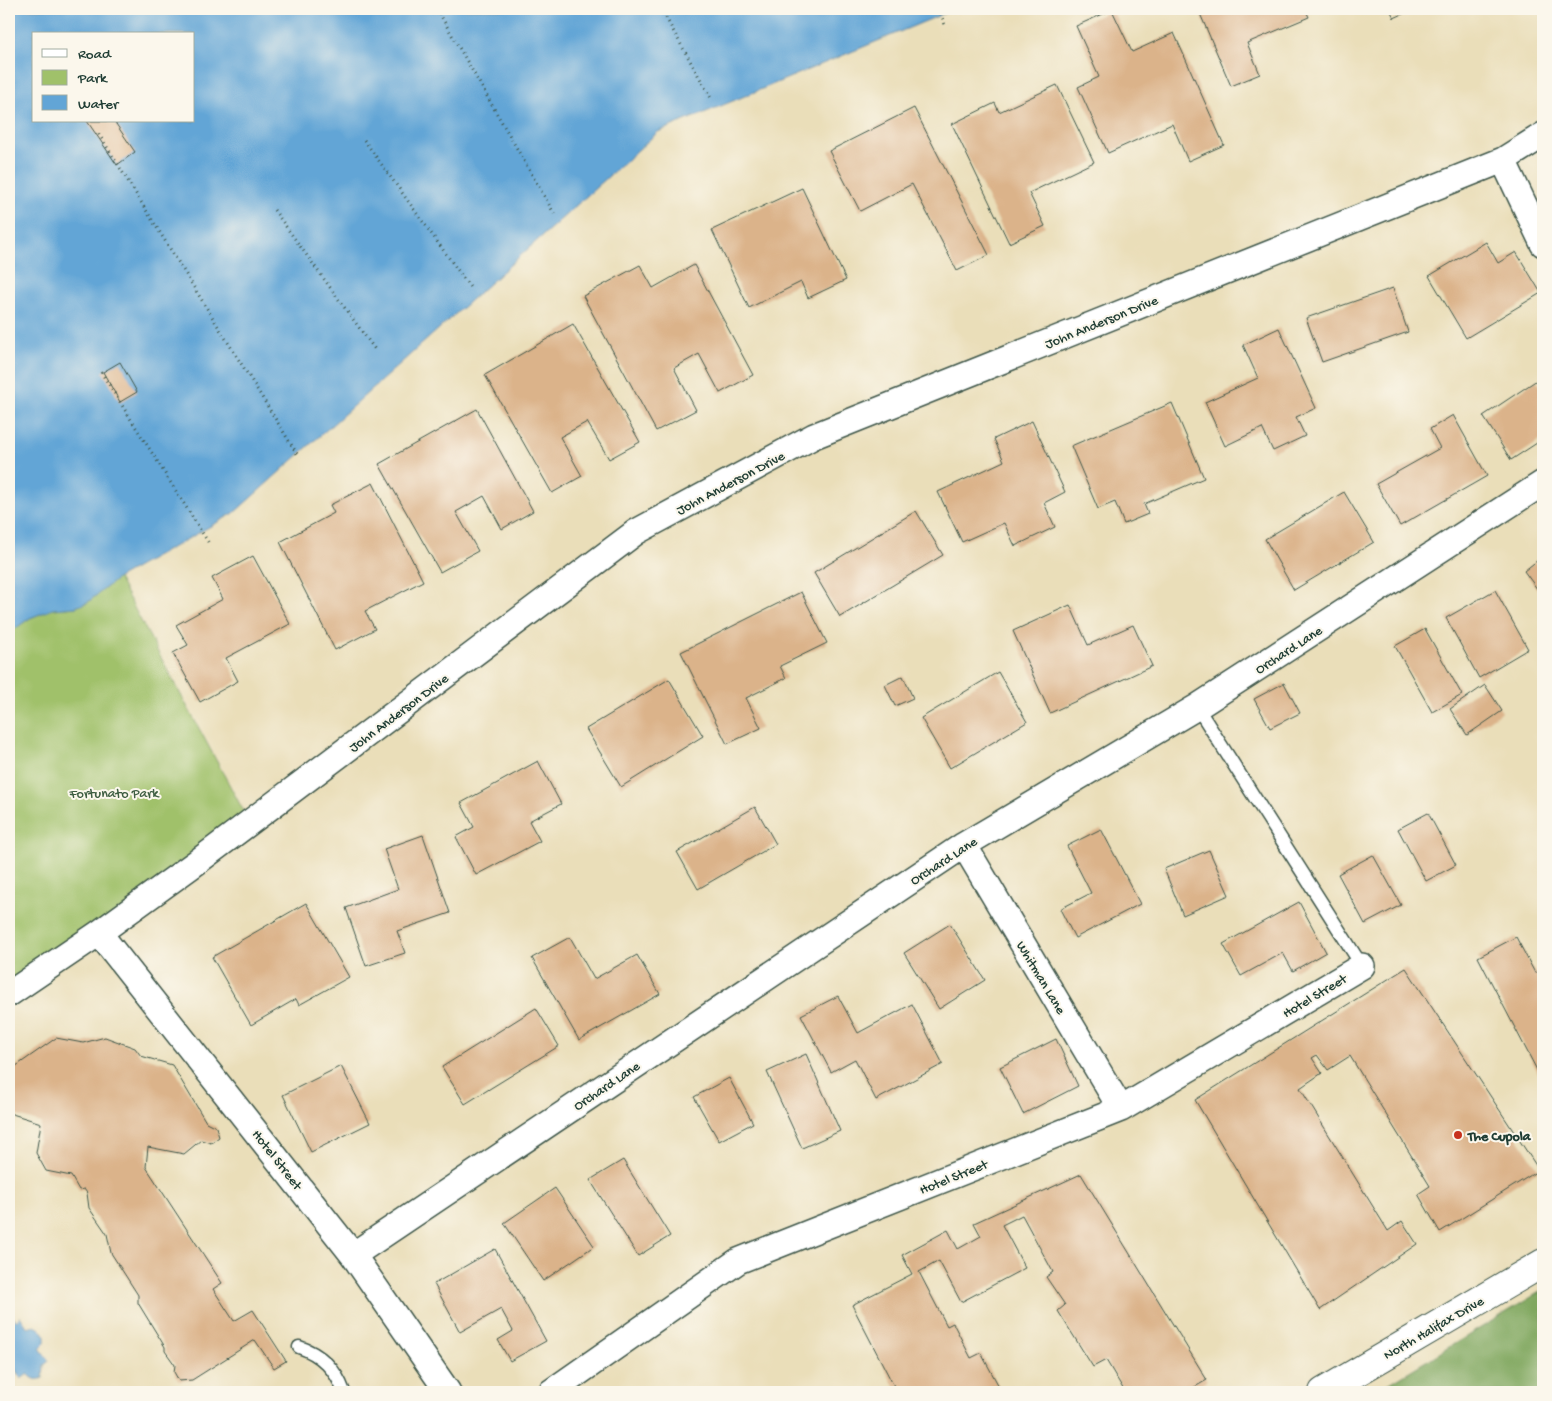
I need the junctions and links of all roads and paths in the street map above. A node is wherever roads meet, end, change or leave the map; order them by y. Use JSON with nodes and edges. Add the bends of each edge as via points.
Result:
{"nodes":[{"id":1,"x":437,"y":9,"type":"edge"},
{"id":2,"x":661,"y":9,"type":"edge"},
{"id":3,"x":938,"y":9,"type":"edge"},
{"id":4,"x":945,"y":25,"type":"dead end"},
{"id":5,"x":711,"y":98,"type":"dead end"},
{"id":6,"x":99,"y":134,"type":"dead end"},
{"id":7,"x":1543,"y":135,"type":"edge"},
{"id":8,"x":364,"y":140,"type":"dead end"},
{"id":9,"x":1503,"y":160,"type":"junction"},
{"id":10,"x":274,"y":210,"type":"dead end"},
{"id":11,"x":555,"y":215,"type":"dead end"},
{"id":12,"x":1543,"y":244,"type":"edge"},
{"id":13,"x":472,"y":290,"type":"dead end"},
{"id":14,"x":376,"y":351,"type":"dead end"},
{"id":15,"x":102,"y":372,"type":"dead end"},
{"id":16,"x":299,"y":457,"type":"dead end"},
{"id":17,"x":1543,"y":483,"type":"edge"},
{"id":18,"x":210,"y":544,"type":"dead end"},
{"id":19,"x":1197,"y":707,"type":"junction"},
{"id":20,"x":964,"y":845,"type":"junction"},
{"id":21,"x":99,"y":933,"type":"junction"},
{"id":22,"x":1362,"y":966,"type":"joint"},
{"id":23,"x":9,"y":994,"type":"edge"},
{"id":24,"x":1121,"y":1109,"type":"junction"},
{"id":25,"x":353,"y":1255,"type":"junction"},
{"id":26,"x":1543,"y":1262,"type":"edge"},
{"id":27,"x":299,"y":1347,"type":"dead end"},
{"id":28,"x":344,"y":1392,"type":"edge"},
{"id":29,"x":448,"y":1392,"type":"edge"},
{"id":30,"x":550,"y":1392,"type":"edge"},
{"id":31,"x":1324,"y":1392,"type":"edge"}],
"edges":[{"from":1,"to":11,"type":"path"},
{"from":2,"to":5,"type":"path"},
{"from":3,"to":4,"type":"path"},
{"from":6,"to":16,"type":"path"},
{"from":7,"to":9,"type":"street","name":"John Anderson Drive"},
{"from":8,"to":13,"type":"path"},
{"from":9,"to":12,"type":"street"},
{"from":9,"to":21,"type":"street","name":"John Anderson Drive","via":[[814,436],[636,532]]},
{"from":10,"to":14,"type":"path"},
{"from":15,"to":18,"type":"path"},
{"from":17,"to":19,"type":"street","name":"Orchard Lane"},
{"from":19,"to":20,"type":"street","name":"Orchard Lane"},
{"from":19,"to":22,"type":"lane"},
{"from":20,"to":24,"type":"street","name":"Whitman Lane"},
{"from":20,"to":25,"type":"street","name":"Orchard Lane"},
{"from":21,"to":23,"type":"street","name":"John Anderson Drive"},
{"from":21,"to":25,"type":"street","name":"Hotel Street"},
{"from":22,"to":24,"type":"street","name":"Hotel Street"},
{"from":24,"to":30,"type":"street","name":"Hotel Street","via":[[738,1261]]},
{"from":25,"to":29,"type":"street","name":"Hotel Street"},
{"from":26,"to":31,"type":"street","name":"North Halifax Drive"},
{"from":27,"to":28,"type":"lane","via":[[313,1352],[327,1363]]}]}
